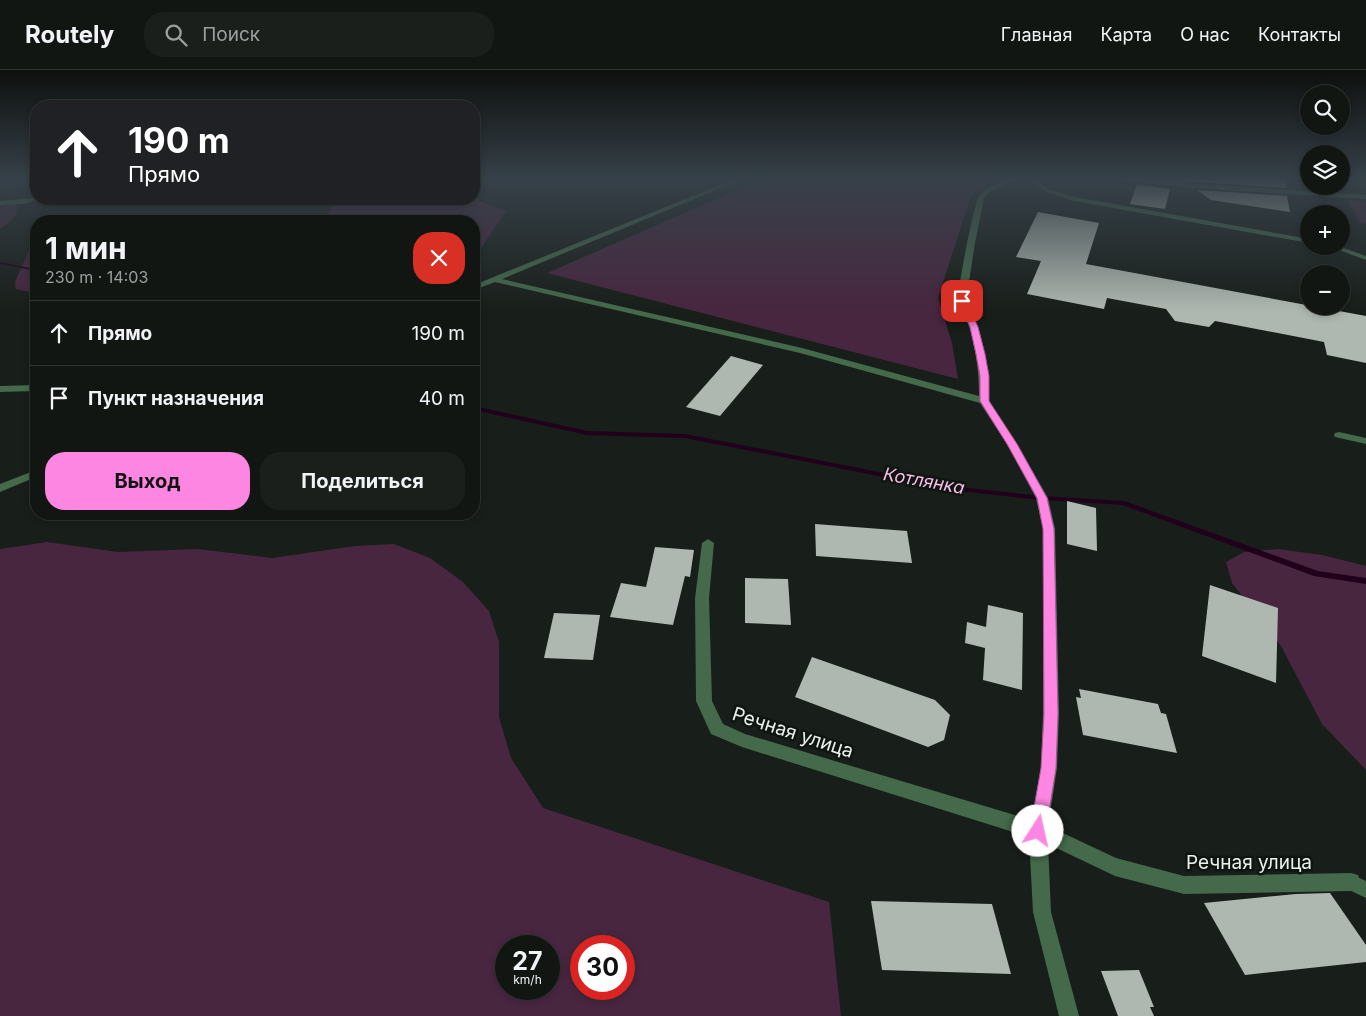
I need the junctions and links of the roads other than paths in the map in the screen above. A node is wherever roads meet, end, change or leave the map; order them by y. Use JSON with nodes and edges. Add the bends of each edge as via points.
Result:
{"nodes":[{"id":1,"x":630,"y":224,"type":"edge"},
{"id":2,"x":975,"y":224,"type":"edge"},
{"id":3,"x":1215,"y":224,"type":"edge"},
{"id":4,"x":1300,"y":239,"type":"edge"},
{"id":5,"x":1350,"y":253,"type":"edge"},
{"id":6,"x":1366,"y":258,"type":"edge"},
{"id":7,"x":495,"y":280,"type":"junction"},
{"id":8,"x":480,"y":286,"type":"edge"},
{"id":9,"x":30,"y":388,"type":"edge"},
{"id":10,"x":0,"y":389,"type":"edge"},
{"id":11,"x":984,"y":401,"type":"junction"},
{"id":12,"x":1339,"y":435,"type":"dead end"},
{"id":13,"x":1366,"y":441,"type":"edge"},
{"id":14,"x":30,"y":476,"type":"edge"},
{"id":15,"x":0,"y":488,"type":"edge"},
{"id":16,"x":708,"y":543,"type":"dead end"},
{"id":17,"x":1038,"y":831,"type":"junction"},
{"id":18,"x":1351,"y":882,"type":"joint"},
{"id":19,"x":1366,"y":890,"type":"edge"},
{"id":20,"x":1068,"y":1016,"type":"edge"}],
"edges":[{"from":1,"to":7,"type":"street"},
{"from":2,"to":11,"type":"street","via":[[962,301],[974,327],[980,354]]},
{"from":3,"to":4,"type":"lane"},
{"from":5,"to":6,"type":"lane"},
{"from":7,"to":8,"type":"street"},
{"from":7,"to":11,"type":"street","via":[[716,330],[922,381]]},
{"from":9,"to":10,"type":"street"},
{"from":11,"to":17,"type":"street","via":[[1042,498],[1048,529],[1051,714],[1049,768]]},
{"from":12,"to":13,"type":"street"},
{"from":14,"to":15,"type":"street"},
{"from":16,"to":17,"type":"street","name":"Речная улица","via":[[702,598],[704,701],[717,729],[742,740]]},
{"from":17,"to":18,"type":"street","name":"Речная улица","via":[[1114,867],[1184,886]]},
{"from":17,"to":20,"type":"street","via":[[1042,912]]},
{"from":18,"to":19,"type":"lane"}]}
